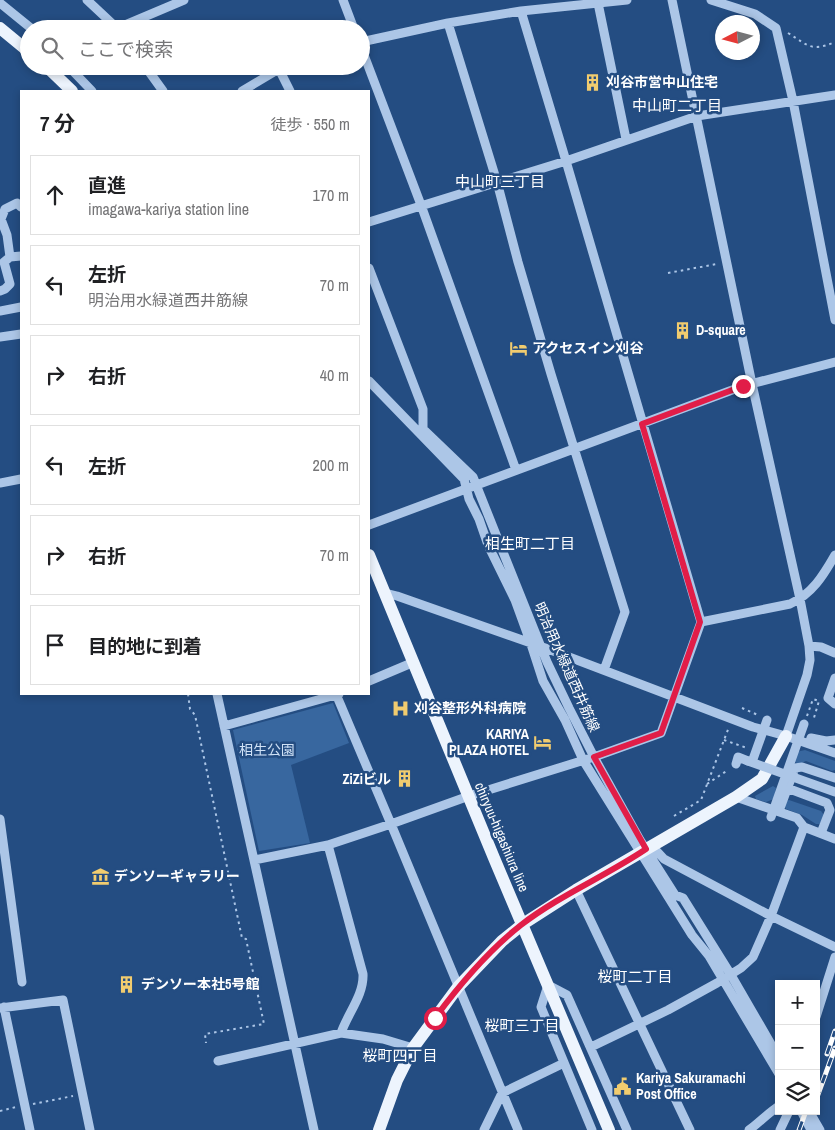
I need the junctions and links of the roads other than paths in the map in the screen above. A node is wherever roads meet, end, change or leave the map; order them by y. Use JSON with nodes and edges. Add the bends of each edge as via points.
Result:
{"nodes":[{"id":1,"x":87,"y":0,"type":"edge"},
{"id":2,"x":184,"y":0,"type":"edge"},
{"id":3,"x":343,"y":0,"type":"edge"},
{"id":4,"x":627,"y":0,"type":"edge"},
{"id":5,"x":672,"y":0,"type":"edge"},
{"id":6,"x":711,"y":0,"type":"edge"},
{"id":7,"x":581,"y":2,"type":"edge"},
{"id":8,"x":598,"y":3,"type":"junction"},
{"id":9,"x":0,"y":4,"type":"edge"},
{"id":10,"x":521,"y":11,"type":"junction"},
{"id":11,"x":20,"y":20,"type":"edge"},
{"id":12,"x":108,"y":20,"type":"edge"},
{"id":13,"x":138,"y":20,"type":"edge"},
{"id":14,"x":351,"y":20,"type":"edge"},
{"id":15,"x":448,"y":24,"type":"junction"},
{"id":16,"x":0,"y":28,"type":"edge"},
{"id":17,"x":370,"y":40,"type":"edge"},
{"id":18,"x":20,"y":45,"type":"edge"},
{"id":19,"x":370,"y":71,"type":"edge"},
{"id":20,"x":55,"y":75,"type":"edge"},
{"id":21,"x":77,"y":75,"type":"edge"},
{"id":22,"x":152,"y":75,"type":"edge"},
{"id":23,"x":271,"y":75,"type":"edge"},
{"id":24,"x":285,"y":75,"type":"edge"},
{"id":25,"x":71,"y":90,"type":"edge"},
{"id":26,"x":91,"y":90,"type":"edge"},
{"id":27,"x":163,"y":90,"type":"edge"},
{"id":28,"x":244,"y":90,"type":"edge"},
{"id":29,"x":290,"y":90,"type":"edge"},
{"id":30,"x":835,"y":95,"type":"edge"},
{"id":31,"x":793,"y":101,"type":"junction"},
{"id":32,"x":697,"y":116,"type":"junction"},
{"id":33,"x":626,"y":139,"type":"junction"},
{"id":34,"x":566,"y":161,"type":"junction"},
{"id":35,"x":497,"y":182,"type":"junction"},
{"id":36,"x":20,"y":202,"type":"edge"},
{"id":37,"x":421,"y":205,"type":"junction"},
{"id":38,"x":370,"y":222,"type":"edge"},
{"id":39,"x":20,"y":256,"type":"edge"},
{"id":40,"x":10,"y":257,"type":"junction"},
{"id":41,"x":370,"y":271,"type":"edge"},
{"id":42,"x":0,"y":291,"type":"edge"},
{"id":43,"x":20,"y":307,"type":"edge"},
{"id":44,"x":0,"y":311,"type":"edge"},
{"id":45,"x":835,"y":320,"type":"edge"},
{"id":46,"x":20,"y":334,"type":"edge"},
{"id":47,"x":0,"y":338,"type":"edge"},
{"id":48,"x":835,"y":362,"type":"edge"},
{"id":49,"x":370,"y":374,"type":"edge"},
{"id":50,"x":370,"y":382,"type":"edge"},
{"id":51,"x":752,"y":384,"type":"junction"},
{"id":52,"x":642,"y":424,"type":"junction"},
{"id":53,"x":423,"y":433,"type":"junction"},
{"id":54,"x":575,"y":448,"type":"junction"},
{"id":55,"x":516,"y":470,"type":"junction"},
{"id":56,"x":20,"y":479,"type":"edge"},
{"id":57,"x":0,"y":483,"type":"edge"},
{"id":58,"x":472,"y":486,"type":"junction"},
{"id":59,"x":370,"y":525,"type":"edge"},
{"id":60,"x":835,"y":555,"type":"edge"},
{"id":61,"x":370,"y":557,"type":"edge"},
{"id":62,"x":385,"y":593,"type":"junction"},
{"id":63,"x":800,"y":599,"type":"junction"},
{"id":64,"x":700,"y":622,"type":"junction"},
{"id":65,"x":531,"y":644,"type":"junction"},
{"id":66,"x":808,"y":646,"type":"junction"},
{"id":67,"x":542,"y":647,"type":"junction"},
{"id":68,"x":835,"y":653,"type":"edge"},
{"id":69,"x":414,"y":662,"type":"junction"},
{"id":70,"x":604,"y":670,"type":"junction"},
{"id":71,"x":835,"y":678,"type":"edge"},
{"id":72,"x":370,"y":681,"type":"edge"},
{"id":73,"x":217,"y":695,"type":"edge"},
{"id":74,"x":333,"y":695,"type":"edge"},
{"id":75,"x":337,"y":695,"type":"edge"},
{"id":76,"x":674,"y":696,"type":"junction"},
{"id":77,"x":835,"y":704,"type":"edge"},
{"id":78,"x":767,"y":720,"type":"road end"},
{"id":79,"x":805,"y":721,"type":"road end"},
{"id":80,"x":224,"y":726,"type":"junction"},
{"id":81,"x":786,"y":736,"type":"junction"},
{"id":82,"x":835,"y":740,"type":"edge"},
{"id":83,"x":809,"y":744,"type":"junction"},
{"id":84,"x":835,"y":753,"type":"edge"},
{"id":85,"x":594,"y":757,"type":"junction"},
{"id":86,"x":583,"y":760,"type":"junction"},
{"id":87,"x":752,"y":762,"type":"junction"},
{"id":88,"x":736,"y":764,"type":"road end"},
{"id":89,"x":786,"y":774,"type":"junction"},
{"id":90,"x":835,"y":778,"type":"edge"},
{"id":91,"x":787,"y":788,"type":"junction"},
{"id":92,"x":835,"y":792,"type":"edge"},
{"id":93,"x":469,"y":796,"type":"junction"},
{"id":94,"x":736,"y":797,"type":"junction"},
{"id":95,"x":779,"y":811,"type":"junction"},
{"id":96,"x":771,"y":817,"type":"dead end"},
{"id":97,"x":0,"y":819,"type":"edge"},
{"id":98,"x":391,"y":824,"type":"junction"},
{"id":99,"x":804,"y":827,"type":"junction"},
{"id":100,"x":821,"y":833,"type":"junction"},
{"id":101,"x":835,"y":839,"type":"edge"},
{"id":102,"x":328,"y":844,"type":"junction"},
{"id":103,"x":646,"y":849,"type":"junction"},
{"id":104,"x":254,"y":860,"type":"junction"},
{"id":105,"x":576,"y":890,"type":"junction"},
{"id":106,"x":771,"y":916,"type":"junction"},
{"id":107,"x":522,"y":924,"type":"junction"},
{"id":108,"x":835,"y":947,"type":"edge"},
{"id":109,"x":835,"y":957,"type":"edge"},
{"id":110,"x":727,"y":977,"type":"junction"},
{"id":111,"x":22,"y":982,"type":"dead end"},
{"id":112,"x":548,"y":985,"type":"junction"},
{"id":113,"x":458,"y":987,"type":"junction"},
{"id":114,"x":820,"y":1004,"type":"edge"},
{"id":115,"x":2,"y":1007,"type":"edge"},
{"id":116,"x":640,"y":1023,"type":"junction"},
{"id":117,"x":341,"y":1033,"type":"junction"},
{"id":118,"x":295,"y":1044,"type":"junction"},
{"id":119,"x":591,"y":1046,"type":"junction"},
{"id":120,"x":413,"y":1048,"type":"junction"},
{"id":121,"x":775,"y":1052,"type":"edge"},
{"id":122,"x":218,"y":1060,"type":"dead end"},
{"id":123,"x":564,"y":1063,"type":"junction"},
{"id":124,"x":777,"y":1070,"type":"edge"},
{"id":125,"x":502,"y":1092,"type":"junction"},
{"id":126,"x":775,"y":1109,"type":"edge"},
{"id":127,"x":787,"y":1115,"type":"edge"},
{"id":128,"x":803,"y":1115,"type":"edge"},
{"id":129,"x":811,"y":1115,"type":"edge"},
{"id":130,"x":30,"y":1130,"type":"edge"},
{"id":131,"x":90,"y":1130,"type":"edge"},
{"id":132,"x":314,"y":1130,"type":"edge"},
{"id":133,"x":379,"y":1130,"type":"edge"},
{"id":134,"x":484,"y":1130,"type":"edge"},
{"id":135,"x":518,"y":1130,"type":"edge"},
{"id":136,"x":592,"y":1130,"type":"edge"},
{"id":137,"x":609,"y":1130,"type":"edge"},
{"id":138,"x":627,"y":1130,"type":"edge"},
{"id":139,"x":690,"y":1130,"type":"edge"},
{"id":140,"x":749,"y":1130,"type":"edge"},
{"id":141,"x":780,"y":1130,"type":"edge"},
{"id":142,"x":811,"y":1130,"type":"edge"},
{"id":143,"x":820,"y":1130,"type":"edge"}],
"edges":[{"from":1,"to":12,"type":"street"},
{"from":2,"to":13,"type":"street"},
{"from":3,"to":14,"type":"street"},
{"from":4,"to":8,"type":"street"},
{"from":5,"to":32,"type":"street"},
{"from":6,"to":31,"type":"street","via":[[755,14],[776,28]]},
{"from":7,"to":8,"type":"street"},
{"from":7,"to":10,"type":"street"},
{"from":8,"to":33,"type":"street"},
{"from":9,"to":11,"type":"street"},
{"from":10,"to":15,"type":"street"},
{"from":10,"to":34,"type":"street"},
{"from":15,"to":17,"type":"street"},
{"from":15,"to":35,"type":"street"},
{"from":16,"to":18,"type":"main road"},
{"from":19,"to":37,"type":"street"},
{"from":20,"to":25,"type":"main road"},
{"from":21,"to":26,"type":"street"},
{"from":22,"to":27,"type":"street"},
{"from":23,"to":28,"type":"street"},
{"from":24,"to":29,"type":"street"},
{"from":30,"to":31,"type":"street"},
{"from":31,"to":32,"type":"street"},
{"from":31,"to":45,"type":"street"},
{"from":32,"to":33,"type":"street"},
{"from":32,"to":51,"type":"street"},
{"from":33,"to":34,"type":"street"},
{"from":34,"to":35,"type":"street"},
{"from":34,"to":52,"type":"street"},
{"from":35,"to":37,"type":"street"},
{"from":35,"to":54,"type":"street"},
{"from":36,"to":40,"type":"street","via":[[5,209],[2,218]]},
{"from":37,"to":38,"type":"street"},
{"from":37,"to":55,"type":"street"},
{"from":39,"to":40,"type":"street"},
{"from":40,"to":42,"type":"street","via":[[4,262],[10,284]]},
{"from":41,"to":53,"type":"street","via":[[423,409]]},
{"from":43,"to":44,"type":"street"},
{"from":46,"to":47,"type":"street"},
{"from":48,"to":51,"type":"street"},
{"from":49,"to":53,"type":"street"},
{"from":50,"to":53,"type":"street"},
{"from":51,"to":52,"type":"street"},
{"from":51,"to":63,"type":"street"},
{"from":52,"to":54,"type":"street"},
{"from":52,"to":64,"type":"street"},
{"from":53,"to":58,"type":"street"},
{"from":54,"to":55,"type":"street"},
{"from":54,"to":70,"type":"street","via":[[625,612]]},
{"from":55,"to":58,"type":"street"},
{"from":56,"to":57,"type":"street"},
{"from":58,"to":59,"type":"street"},
{"from":58,"to":65,"type":"street","via":[[469,499],[515,600]]},
{"from":58,"to":67,"type":"street","name":"明治用水緑道西井筋線"},
{"from":60,"to":63,"type":"street","via":[[819,582]]},
{"from":61,"to":62,"type":"main road","name":"chiryuu-higashiura line"},
{"from":62,"to":65,"type":"street"},
{"from":62,"to":69,"type":"main road","name":"chiryuu-higashiura line"},
{"from":63,"to":64,"type":"street","via":[[790,604]]},
{"from":63,"to":66,"type":"street"},
{"from":64,"to":76,"type":"street"},
{"from":65,"to":67,"type":"street"},
{"from":65,"to":86,"type":"street","via":[[543,681]]},
{"from":66,"to":68,"type":"street"},
{"from":66,"to":81,"type":"street","via":[[807,675]]},
{"from":67,"to":70,"type":"street"},
{"from":67,"to":85,"type":"street","name":"明治用水緑道西井筋線"},
{"from":69,"to":72,"type":"street"},
{"from":69,"to":93,"type":"main road","name":"chiryuu-higashiura line"},
{"from":70,"to":76,"type":"street"},
{"from":71,"to":77,"type":"street","via":[[828,698]]},
{"from":73,"to":80,"type":"street"},
{"from":74,"to":80,"type":"street"},
{"from":75,"to":98,"type":"street"},
{"from":76,"to":81,"type":"street","via":[[753,727]]},
{"from":76,"to":85,"type":"street","via":[[661,733]]},
{"from":78,"to":87,"type":"street","bridge":true},
{"from":79,"to":89,"type":"street","bridge":true},
{"from":80,"to":104,"type":"street"},
{"from":81,"to":83,"type":"street"},
{"from":81,"to":94,"type":"main road","via":[[762,779]]},
{"from":82,"to":83,"type":"street","via":[[811,738]]},
{"from":83,"to":84,"type":"street"},
{"from":85,"to":86,"type":"street"},
{"from":85,"to":103,"type":"street","name":"明治用水緑道西井筋線"},
{"from":86,"to":93,"type":"street"},
{"from":86,"to":103,"type":"street"},
{"from":87,"to":88,"type":"street","via":[[738,758]]},
{"from":87,"to":89,"type":"street","bridge":true},
{"from":89,"to":92,"type":"street","bridge":true},
{"from":89,"to":96,"type":"street","bridge":true},
{"from":90,"to":91,"type":"street","via":[[802,766],[795,768]]},
{"from":91,"to":95,"type":"street"},
{"from":91,"to":100,"type":"street","via":[[827,803],[830,810]]},
{"from":93,"to":98,"type":"street"},
{"from":93,"to":107,"type":"main road","name":"chiryuu-higashiura line"},
{"from":94,"to":95,"type":"street"},
{"from":94,"to":103,"type":"main road"},
{"from":95,"to":99,"type":"street","via":[[797,818]]},
{"from":97,"to":111,"type":"street"},
{"from":98,"to":102,"type":"street"},
{"from":98,"to":113,"type":"street"},
{"from":99,"to":100,"type":"street"},
{"from":99,"to":106,"type":"street"},
{"from":100,"to":101,"type":"street"},
{"from":102,"to":104,"type":"street"},
{"from":102,"to":117,"type":"street","via":[[364,985]]},
{"from":103,"to":105,"type":"main road"},
{"from":103,"to":106,"type":"street"},
{"from":103,"to":110,"type":"street","name":"明治用水緑道西井筋線","via":[[675,895],[683,898]]},
{"from":104,"to":118,"type":"street"},
{"from":105,"to":107,"type":"main road"},
{"from":105,"to":116,"type":"street"},
{"from":106,"to":108,"type":"street"},
{"from":106,"to":110,"type":"street","via":[[753,957]]},
{"from":107,"to":112,"type":"main road","name":"chiryuu-higashiura line"},
{"from":107,"to":113,"type":"main road"},
{"from":109,"to":114,"type":"street"},
{"from":110,"to":116,"type":"street"},
{"from":110,"to":121,"type":"street","name":"明治用水緑道西井筋線"},
{"from":110,"to":124,"type":"street"},
{"from":112,"to":119,"type":"street","via":[[567,995]]},
{"from":112,"to":123,"type":"street","via":[[541,1007]]},
{"from":112,"to":137,"type":"main road","name":"chiryuu-higashiura line"},
{"from":113,"to":120,"type":"main road"},
{"from":113,"to":125,"type":"street"},
{"from":115,"to":130,"type":"street"},
{"from":115,"to":131,"type":"street","via":[[63,1000]]},
{"from":116,"to":119,"type":"street"},
{"from":116,"to":139,"type":"street"},
{"from":117,"to":118,"type":"street"},
{"from":117,"to":120,"type":"street"},
{"from":118,"to":122,"type":"street"},
{"from":118,"to":132,"type":"street"},
{"from":119,"to":138,"type":"street"},
{"from":120,"to":133,"type":"main road","via":[[396,1080]]},
{"from":123,"to":125,"type":"street"},
{"from":123,"to":136,"type":"street"},
{"from":125,"to":134,"type":"street"},
{"from":125,"to":135,"type":"street"},
{"from":126,"to":140,"type":"street"},
{"from":127,"to":141,"type":"street"},
{"from":128,"to":142,"type":"street"},
{"from":129,"to":143,"type":"street"}]}
